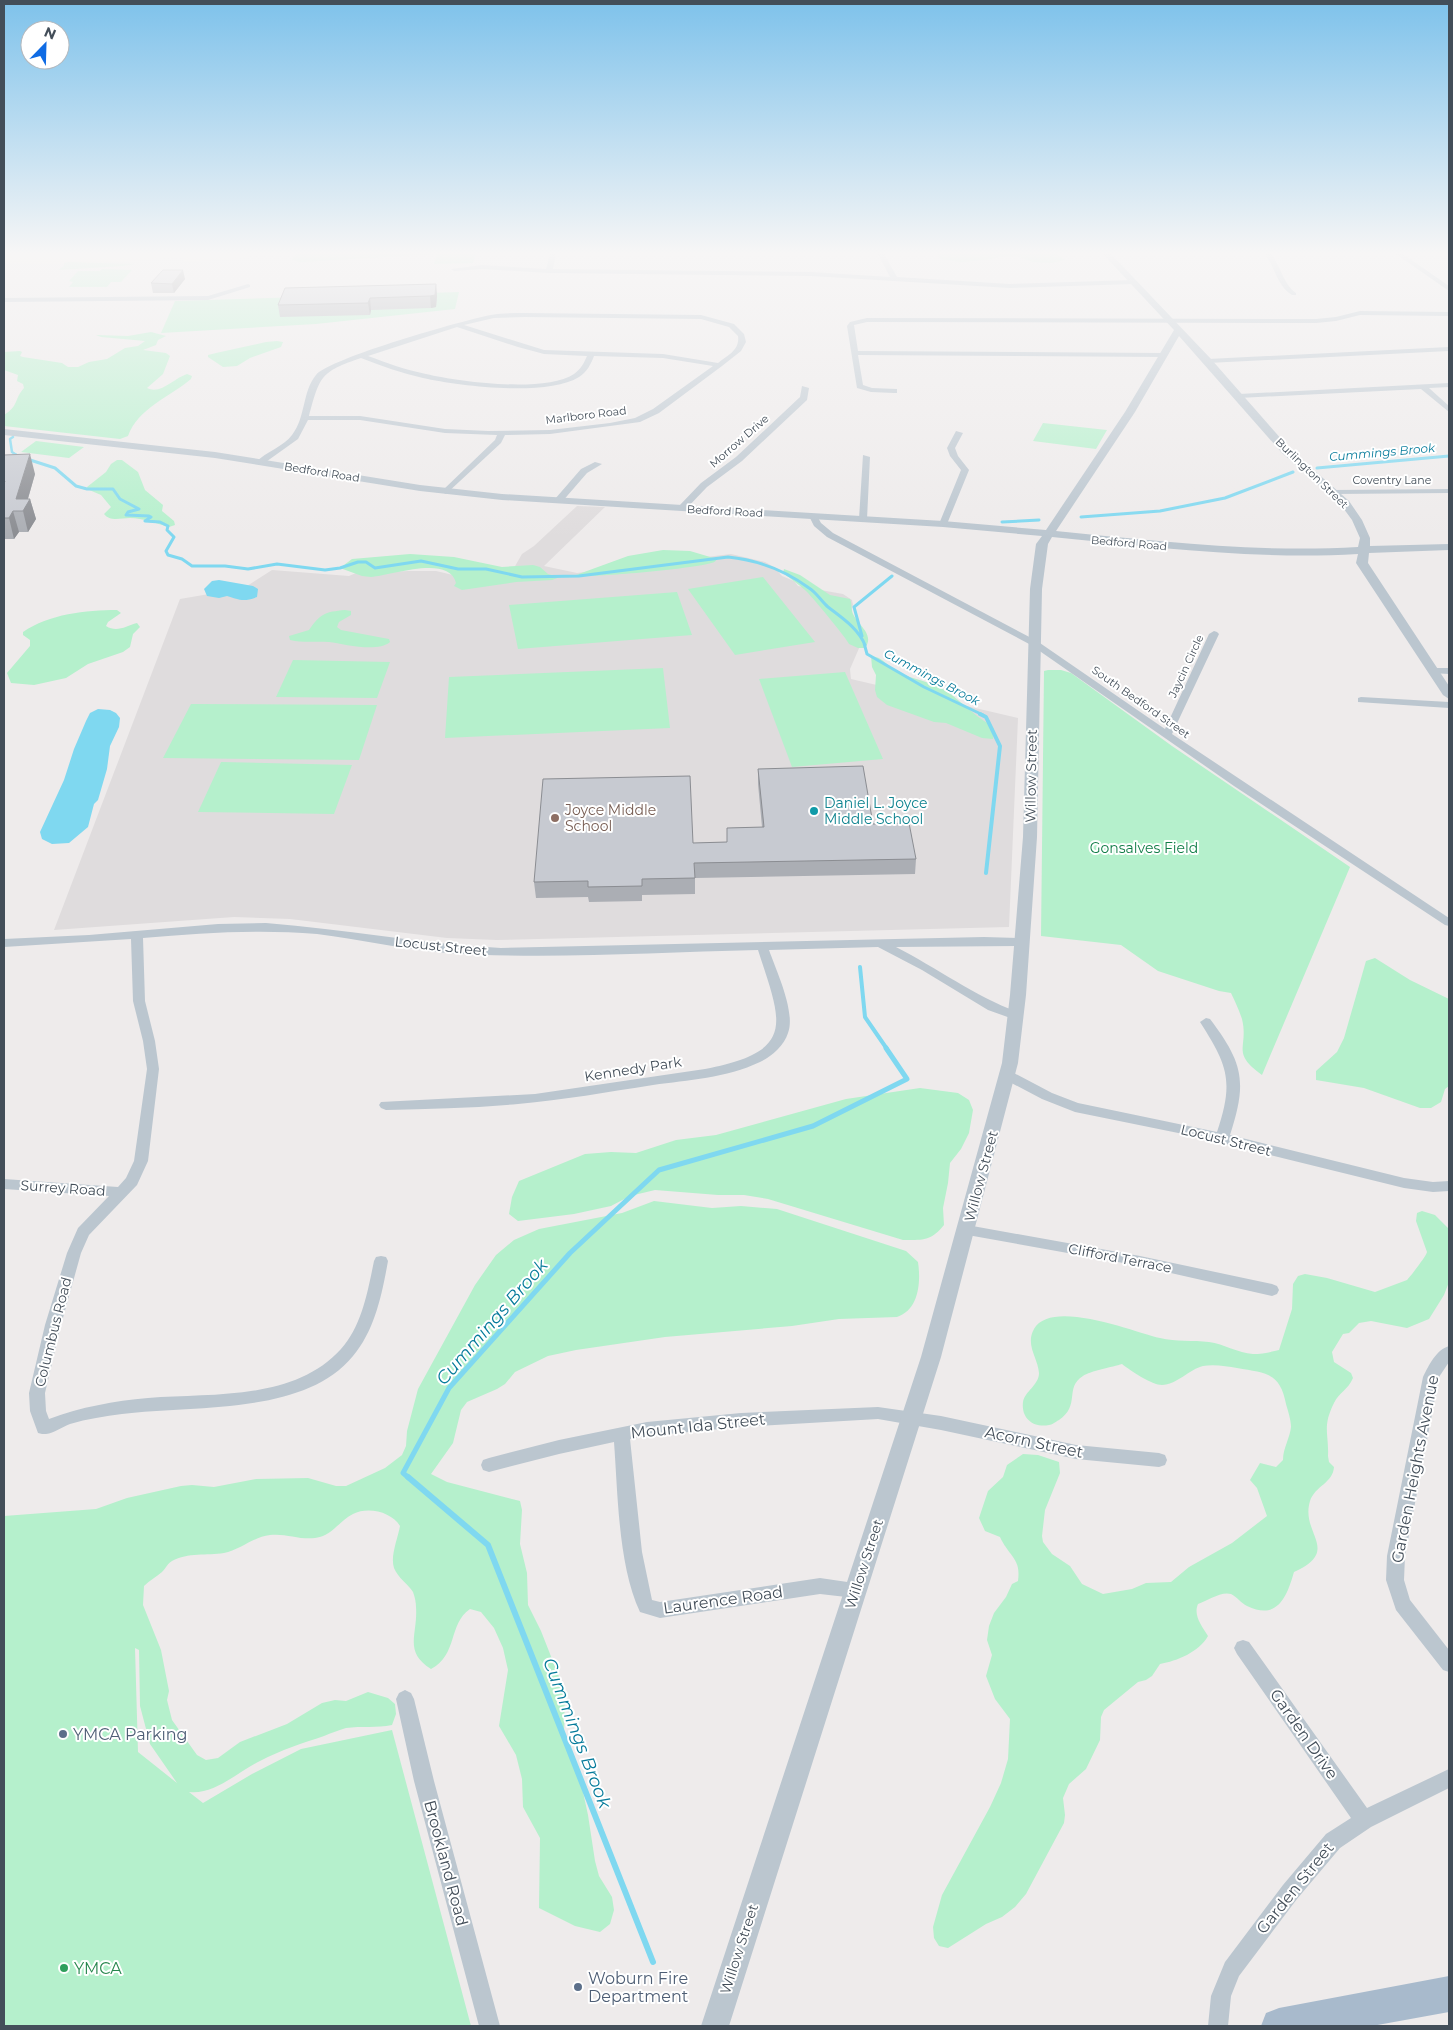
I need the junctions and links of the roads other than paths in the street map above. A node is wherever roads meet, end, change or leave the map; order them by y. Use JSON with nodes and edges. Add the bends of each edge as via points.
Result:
{"nodes":[{"id":1,"x":383,"y":349,"type":"edge"},
{"id":2,"x":529,"y":349,"type":"edge"},
{"id":3,"x":739,"y":349,"type":"edge"},
{"id":4,"x":854,"y":349,"type":"edge"},
{"id":5,"x":1165,"y":349,"type":"edge"},
{"id":6,"x":1197,"y":349,"type":"edge"},
{"id":7,"x":1449,"y":349,"type":"edge"},
{"id":8,"x":855,"y":353,"type":"junction"},
{"id":9,"x":591,"y":354,"type":"junction"},
{"id":10,"x":1162,"y":355,"type":"junction"},
{"id":11,"x":361,"y":356,"type":"junction"},
{"id":12,"x":1208,"y":360,"type":"junction"},
{"id":13,"x":720,"y":365,"type":"junction"},
{"id":14,"x":1449,"y":385,"type":"edge"},
{"id":15,"x":1422,"y":386,"type":"junction"},
{"id":16,"x":804,"y":388,"type":"dead end"},
{"id":17,"x":894,"y":391,"type":"dead end"},
{"id":18,"x":1239,"y":396,"type":"junction"},
{"id":19,"x":1449,"y":410,"type":"edge"},
{"id":20,"x":306,"y":418,"type":"junction"},
{"id":21,"x":4,"y":432,"type":"edge"},
{"id":22,"x":502,"y":433,"type":"junction"},
{"id":23,"x":959,"y":433,"type":"dead end"},
{"id":24,"x":866,"y":457,"type":"dead end"},
{"id":25,"x":260,"y":462,"type":"junction"},
{"id":26,"x":598,"y":464,"type":"dead end"},
{"id":27,"x":1449,"y":491,"type":"edge"},
{"id":28,"x":446,"y":492,"type":"junction"},
{"id":29,"x":1334,"y":492,"type":"junction"},
{"id":30,"x":558,"y":501,"type":"junction"},
{"id":31,"x":682,"y":508,"type":"junction"},
{"id":32,"x":813,"y":516,"type":"junction"},
{"id":33,"x":863,"y":519,"type":"junction"},
{"id":34,"x":943,"y":524,"type":"junction"},
{"id":35,"x":1047,"y":535,"type":"junction"},
{"id":36,"x":1449,"y":547,"type":"edge"},
{"id":37,"x":1363,"y":550,"type":"junction"},
{"id":38,"x":1214,"y":634,"type":"dead end"},
{"id":39,"x":1034,"y":644,"type":"junction"},
{"id":40,"x":1434,"y":671,"type":"junction"},
{"id":41,"x":1449,"y":671,"type":"edge"},
{"id":42,"x":1449,"y":695,"type":"edge"},
{"id":43,"x":1361,"y":700,"type":"dead end"},
{"id":44,"x":1449,"y":705,"type":"edge"},
{"id":45,"x":1167,"y":735,"type":"junction"},
{"id":46,"x":1449,"y":923,"type":"edge"},
{"id":47,"x":137,"y":935,"type":"junction"},
{"id":48,"x":1022,"y":942,"type":"junction"},
{"id":49,"x":4,"y":943,"type":"edge"},
{"id":50,"x":880,"y":944,"type":"junction"},
{"id":51,"x":762,"y":946,"type":"junction"},
{"id":52,"x":1016,"y":1016,"type":"junction"},
{"id":53,"x":1206,"y":1022,"type":"dead end"},
{"id":54,"x":1007,"y":1075,"type":"junction"},
{"id":55,"x":386,"y":1105,"type":"dead end"},
{"id":56,"x":1222,"y":1138,"type":"junction"},
{"id":57,"x":4,"y":1184,"type":"edge"},
{"id":58,"x":1449,"y":1186,"type":"edge"},
{"id":59,"x":122,"y":1192,"type":"junction"},
{"id":60,"x":967,"y":1230,"type":"junction"},
{"id":61,"x":381,"y":1261,"type":"dead end"},
{"id":62,"x":1272,"y":1290,"type":"dead end"},
{"id":63,"x":1449,"y":1352,"type":"edge"},
{"id":64,"x":911,"y":1417,"type":"junction"},
{"id":65,"x":621,"y":1434,"type":"junction"},
{"id":66,"x":1159,"y":1460,"type":"dead end"},
{"id":67,"x":489,"y":1465,"type":"dead end"},
{"id":68,"x":855,"y":1590,"type":"junction"},
{"id":69,"x":1243,"y":1648,"type":"dead end"},
{"id":70,"x":1449,"y":1664,"type":"edge"},
{"id":71,"x":405,"y":1699,"type":"dead end"},
{"id":72,"x":1449,"y":1778,"type":"edge"},
{"id":73,"x":1364,"y":1820,"type":"junction"},
{"id":74,"x":1449,"y":1994,"type":"edge"},
{"id":75,"x":490,"y":2026,"type":"edge"},
{"id":76,"x":714,"y":2026,"type":"edge"},
{"id":77,"x":1218,"y":2026,"type":"edge"},
{"id":78,"x":1279,"y":2026,"type":"edge"}],
"edges":[{"from":1,"to":11,"type":"street","name":"Marlboro Road"},
{"from":2,"to":9,"type":"street"},
{"from":3,"to":13,"type":"street","name":"Marlboro Road"},
{"from":4,"to":8,"type":"street"},
{"from":5,"to":10,"type":"street","name":"Willow Street"},
{"from":6,"to":12,"type":"street","name":"Burlington Street"},
{"from":7,"to":12,"type":"street"},
{"from":8,"to":10,"type":"street"},
{"from":8,"to":17,"type":"street","via":[[860,386]]},
{"from":9,"to":11,"type":"street","via":[[587,368],[570,379],[548,384],[500,386],[453,382],[400,370]]},
{"from":9,"to":13,"type":"street","via":[[663,356]]},
{"from":10,"to":35,"type":"street","name":"Willow Street","via":[[1130,412]]},
{"from":11,"to":20,"type":"street","name":"Marlboro Road","via":[[319,376]]},
{"from":12,"to":18,"type":"street","name":"Burlington Street"},
{"from":13,"to":22,"type":"street","name":"Marlboro Road","via":[[661,409],[637,420],[565,431]]},
{"from":14,"to":15,"type":"street"},
{"from":15,"to":18,"type":"street"},
{"from":15,"to":19,"type":"street"},
{"from":16,"to":31,"type":"street","name":"Morrow Drive","via":[[803,398]]},
{"from":18,"to":29,"type":"street","name":"Burlington Street","via":[[1286,451]]},
{"from":20,"to":22,"type":"street","name":"Marlboro Road","via":[[352,418],[445,431]]},
{"from":20,"to":25,"type":"street","name":"Marlboro Road","via":[[295,437]]},
{"from":21,"to":25,"type":"street","name":"Bedford Road"},
{"from":22,"to":28,"type":"street","via":[[498,441]]},
{"from":23,"to":34,"type":"street","via":[[951,448],[965,470]]},
{"from":24,"to":33,"type":"street"},
{"from":25,"to":28,"type":"street","name":"Bedford Road"},
{"from":26,"to":30,"type":"street","via":[[584,471]]},
{"from":27,"to":29,"type":"street","name":"Coventry Lane"},
{"from":28,"to":30,"type":"street","name":"Bedford Road"},
{"from":29,"to":37,"type":"street","name":"Burlington Street","via":[[1357,520],[1365,540]]},
{"from":30,"to":31,"type":"street","name":"Bedford Road"},
{"from":31,"to":32,"type":"street","name":"Bedford Road"},
{"from":32,"to":33,"type":"street","name":"Bedford Road"},
{"from":32,"to":39,"type":"street","name":"South Bedford Street","via":[[816,524],[830,535],[987,616]]},
{"from":33,"to":34,"type":"street","name":"Bedford Road"},
{"from":34,"to":35,"type":"street","name":"Bedford Road"},
{"from":35,"to":37,"type":"street","name":"Bedford Road","via":[[1239,551],[1317,553]]},
{"from":35,"to":39,"type":"street","name":"Willow Street","via":[[1037,572]]},
{"from":36,"to":37,"type":"street","name":"Bedford Road"},
{"from":37,"to":40,"type":"street","name":"Burlington Street","via":[[1362,562]]},
{"from":38,"to":45,"type":"street","name":"Jaycin Circle"},
{"from":39,"to":45,"type":"street","name":"South Bedford Street"},
{"from":39,"to":48,"type":"street","name":"Willow Street","via":[[1030,837]]},
{"from":40,"to":41,"type":"street"},
{"from":40,"to":42,"type":"street","name":"Burlington Street"},
{"from":43,"to":44,"type":"street"},
{"from":45,"to":46,"type":"street","name":"South Bedford Street"},
{"from":47,"to":49,"type":"street","name":"Locust Street"},
{"from":47,"to":51,"type":"street","name":"Locust Street","via":[[266,927],[445,949],[501,952]]},
{"from":47,"to":59,"type":"street","name":"Columbus Road","via":[[139,995],[152,1061],[152,1088],[140,1166]]},
{"from":48,"to":50,"type":"street","name":"Locust Street","via":[[984,940]]},
{"from":48,"to":52,"type":"street","name":"Willow Street"},
{"from":50,"to":51,"type":"street","name":"Locust Street"},
{"from":50,"to":52,"type":"street","name":"Locust Street","via":[[994,1008]]},
{"from":51,"to":55,"type":"street","name":"Kennedy Park","via":[[783,1012],[784,1025],[775,1044],[757,1058],[705,1072],[564,1095],[490,1102]]},
{"from":52,"to":54,"type":"street","name":"Willow Street"},
{"from":53,"to":56,"type":"street","via":[[1224,1050],[1234,1085],[1234,1098]]},
{"from":54,"to":56,"type":"street","name":"Locust Street","via":[[1075,1107]]},
{"from":54,"to":60,"type":"street","name":"Willow Street"},
{"from":56,"to":58,"type":"street","name":"Locust Street","via":[[1404,1183],[1433,1188]]},
{"from":57,"to":59,"type":"street","name":"Surrey Road"},
{"from":59,"to":61,"type":"street","name":"Columbus Road","via":[[88,1225],[74,1253],[37,1393],[38,1411],[44,1428],[76,1416],[116,1408],[253,1396],[310,1380],[339,1362],[354,1343],[371,1305]]},
{"from":60,"to":62,"type":"street","name":"Clifford Terrace","via":[[1140,1261]]},
{"from":60,"to":64,"type":"street","name":"Willow Street"},
{"from":63,"to":70,"type":"street","name":"Garden Heights Avenue","via":[[1431,1377],[1403,1517],[1395,1580],[1402,1604]]},
{"from":64,"to":65,"type":"street","name":"Mount Ida Street","via":[[874,1413],[741,1420]]},
{"from":64,"to":66,"type":"street","name":"Acorn Street","via":[[1076,1452]]},
{"from":64,"to":68,"type":"street","name":"Willow Street"},
{"from":65,"to":67,"type":"street","name":"Mount Ida Street"},
{"from":65,"to":68,"type":"street","name":"Laurence Road","via":[[634,1555],[646,1606],[660,1610],[826,1586]]},
{"from":68,"to":76,"type":"street","name":"Willow Street"},
{"from":69,"to":73,"type":"street","name":"Garden Drive"},
{"from":71,"to":75,"type":"street","name":"Brookland Road"},
{"from":72,"to":73,"type":"street","name":"Garden Street"},
{"from":73,"to":77,"type":"street","name":"Garden Street","via":[[1333,1841],[1232,1969],[1221,1996]]},
{"from":74,"to":78,"type":"main road"}]}
